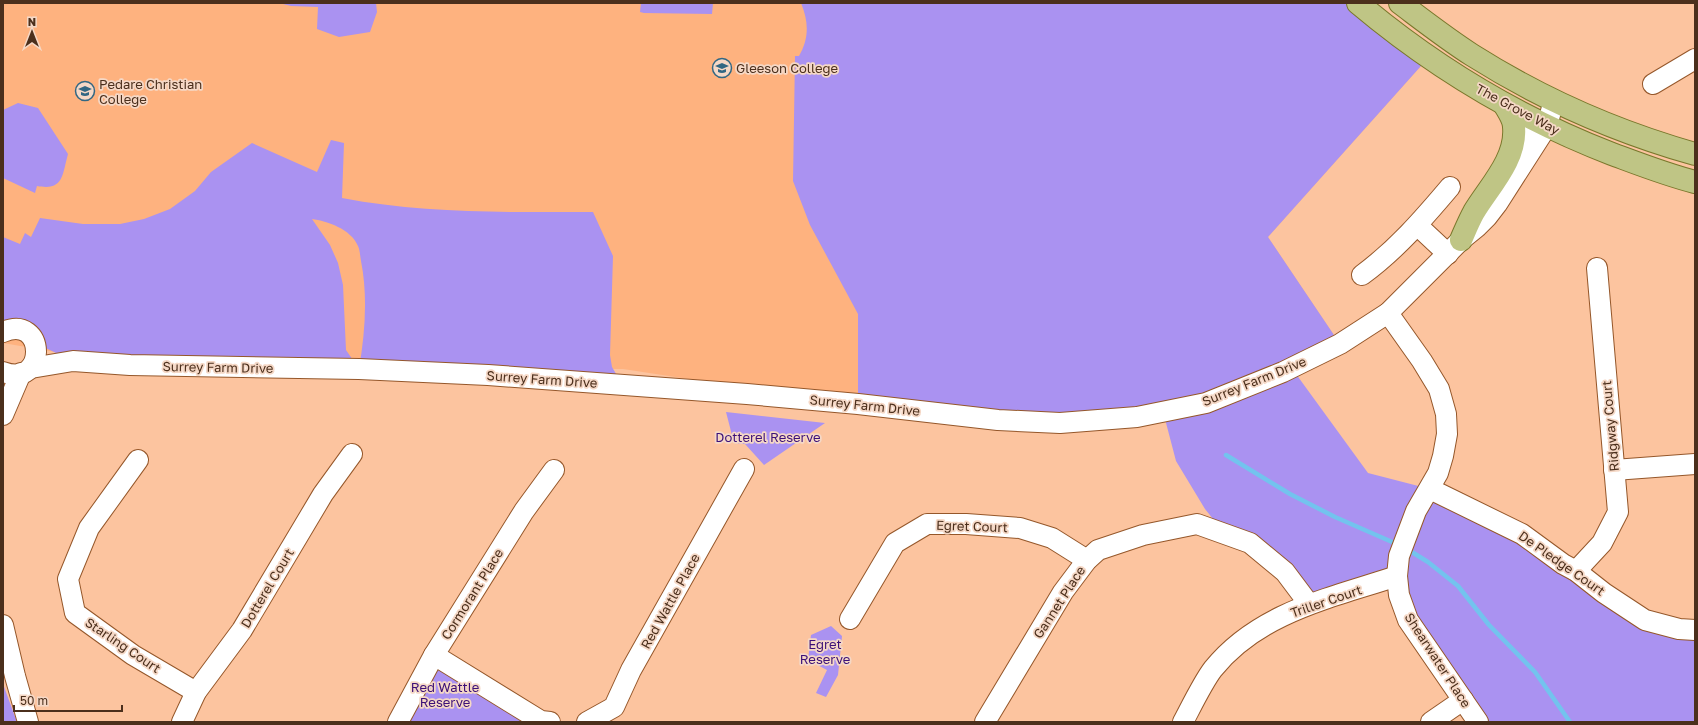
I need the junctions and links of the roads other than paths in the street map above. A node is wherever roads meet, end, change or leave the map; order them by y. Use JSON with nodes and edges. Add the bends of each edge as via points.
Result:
{"nodes":[{"id":1,"x":1358,"y":3,"type":"edge"},
{"id":2,"x":1400,"y":3,"type":"edge"},
{"id":3,"x":1695,"y":59,"type":"edge"},
{"id":4,"x":1653,"y":84,"type":"dead end"},
{"id":5,"x":1554,"y":100,"type":"junction"},
{"id":6,"x":1504,"y":104,"type":"junction"},
{"id":7,"x":1540,"y":123,"type":"junction"},
{"id":8,"x":1695,"y":154,"type":"edge"},
{"id":9,"x":1506,"y":164,"type":"junction"},
{"id":10,"x":1695,"y":182,"type":"edge"},
{"id":11,"x":1450,"y":187,"type":"dead end"},
{"id":12,"x":1418,"y":226,"type":"junction"},
{"id":13,"x":1454,"y":247,"type":"junction"},
{"id":14,"x":1597,"y":268,"type":"dead end"},
{"id":15,"x":1362,"y":275,"type":"dead end"},
{"id":16,"x":1388,"y":313,"type":"junction"},
{"id":17,"x":3,"y":332,"type":"edge"},
{"id":18,"x":35,"y":343,"type":"junction"},
{"id":19,"x":73,"y":361,"type":"junction"},
{"id":20,"x":18,"y":371,"type":"edge"},
{"id":21,"x":3,"y":414,"type":"edge"},
{"id":22,"x":352,"y":454,"type":"dead end"},
{"id":23,"x":138,"y":460,"type":"dead end"},
{"id":24,"x":1695,"y":464,"type":"edge"},
{"id":25,"x":744,"y":469,"type":"dead end"},
{"id":26,"x":554,"y":470,"type":"dead end"},
{"id":27,"x":1614,"y":470,"type":"junction"},
{"id":28,"x":1430,"y":489,"type":"junction"},
{"id":29,"x":1086,"y":560,"type":"junction"},
{"id":30,"x":1576,"y":571,"type":"junction"},
{"id":31,"x":1397,"y":576,"type":"junction"},
{"id":32,"x":1309,"y":604,"type":"junction"},
{"id":33,"x":850,"y":619,"type":"dead end"},
{"id":34,"x":3,"y":625,"type":"edge"},
{"id":35,"x":1695,"y":630,"type":"edge"},
{"id":36,"x":434,"y":655,"type":"junction"},
{"id":37,"x":196,"y":692,"type":"junction"},
{"id":38,"x":1463,"y":700,"type":"junction"},
{"id":39,"x":28,"y":722,"type":"edge"},
{"id":40,"x":182,"y":722,"type":"edge"},
{"id":41,"x":398,"y":722,"type":"edge"},
{"id":42,"x":550,"y":722,"type":"edge"},
{"id":43,"x":587,"y":722,"type":"edge"},
{"id":44,"x":985,"y":722,"type":"edge"},
{"id":45,"x":1183,"y":722,"type":"edge"},
{"id":46,"x":1432,"y":722,"type":"edge"},
{"id":47,"x":1478,"y":722,"type":"edge"}],
"edges":[{"from":1,"to":6,"type":"main road","name":"The Grove Way","via":[[1446,69]]},
{"from":2,"to":5,"type":"main road","name":"The Grove Way","via":[[1471,54]]},
{"from":3,"to":4,"type":"street"},
{"from":5,"to":7,"type":"main road"},
{"from":5,"to":8,"type":"main road","name":"The Grove Way","via":[[1616,128],[1658,144]]},
{"from":6,"to":7,"type":"main road","name":"The Grove Way"},
{"from":6,"to":9,"type":"main road","via":[[1514,129]]},
{"from":7,"to":9,"type":"street"},
{"from":7,"to":10,"type":"main road","name":"The Grove Way","via":[[1639,165]]},
{"from":7,"to":13,"type":"street","name":"Surrey Farm Drive","via":[[1497,204],[1477,227]]},
{"from":9,"to":13,"type":"main road"},
{"from":11,"to":12,"type":"street"},
{"from":12,"to":13,"type":"street"},
{"from":12,"to":15,"type":"street"},
{"from":13,"to":16,"type":"street","name":"Surrey Farm Drive"},
{"from":14,"to":27,"type":"street","name":"Ridgway Court"},
{"from":16,"to":19,"type":"street","name":"Surrey Farm Drive","via":[[1340,344],[1283,372],[1206,403],[1137,416],[1060,422],[998,420],[747,394],[488,375],[359,369],[130,365]]},
{"from":16,"to":28,"type":"street","name":"Shearwater Place","via":[[1439,389],[1446,414],[1447,434],[1443,456]]},
{"from":17,"to":18,"type":"street","name":"Surrey Farm Drive","via":[[18,329],[30,336]]},
{"from":18,"to":19,"type":"street","name":"Surrey Farm Drive"},
{"from":18,"to":20,"type":"street","via":[[36,360]]},
{"from":19,"to":20,"type":"street","name":"Surrey Farm Drive"},
{"from":20,"to":21,"type":"street"},
{"from":22,"to":37,"type":"street","name":"Dotterel Court","via":[[323,494],[242,630]]},
{"from":23,"to":37,"type":"street","name":"Starling Court","via":[[89,528],[68,579],[75,612],[133,655]]},
{"from":24,"to":27,"type":"street"},
{"from":25,"to":43,"type":"street","name":"Red Wattle Place","via":[[631,670],[614,707]]},
{"from":26,"to":36,"type":"street","name":"Cormorant Place","via":[[524,511]]},
{"from":27,"to":30,"type":"street","name":"Ridgway Court","via":[[1618,512],[1602,543]]},
{"from":28,"to":30,"type":"street","name":"De Pledge Court","via":[[1522,534]]},
{"from":28,"to":31,"type":"street","name":"Shearwater Place","via":[[1416,511],[1399,556]]},
{"from":29,"to":32,"type":"street","name":"Gannet Place","via":[[1098,550],[1142,535],[1197,524],[1250,543],[1285,572]]},
{"from":29,"to":33,"type":"street","name":"Egret Court","via":[[1052,538],[1020,528],[927,524],[894,543]]},
{"from":29,"to":44,"type":"street","name":"Gannet Place","via":[[1063,592]]},
{"from":30,"to":35,"type":"street","name":"De Pledge Court","via":[[1644,620],[1679,629]]},
{"from":31,"to":32,"type":"street","name":"Triller Court"},
{"from":31,"to":38,"type":"street","name":"Shearwater Place","via":[[1399,595],[1408,620]]},
{"from":32,"to":45,"type":"street","name":"Triller Court","via":[[1246,636],[1212,670]]},
{"from":34,"to":39,"type":"street","via":[[14,676]]},
{"from":36,"to":41,"type":"street","name":"Cormorant Place"},
{"from":36,"to":42,"type":"street","via":[[541,721]]},
{"from":37,"to":40,"type":"street","name":"Dotterel Court"},
{"from":38,"to":46,"type":"street"},
{"from":38,"to":47,"type":"street","name":"Shearwater Place"}]}
